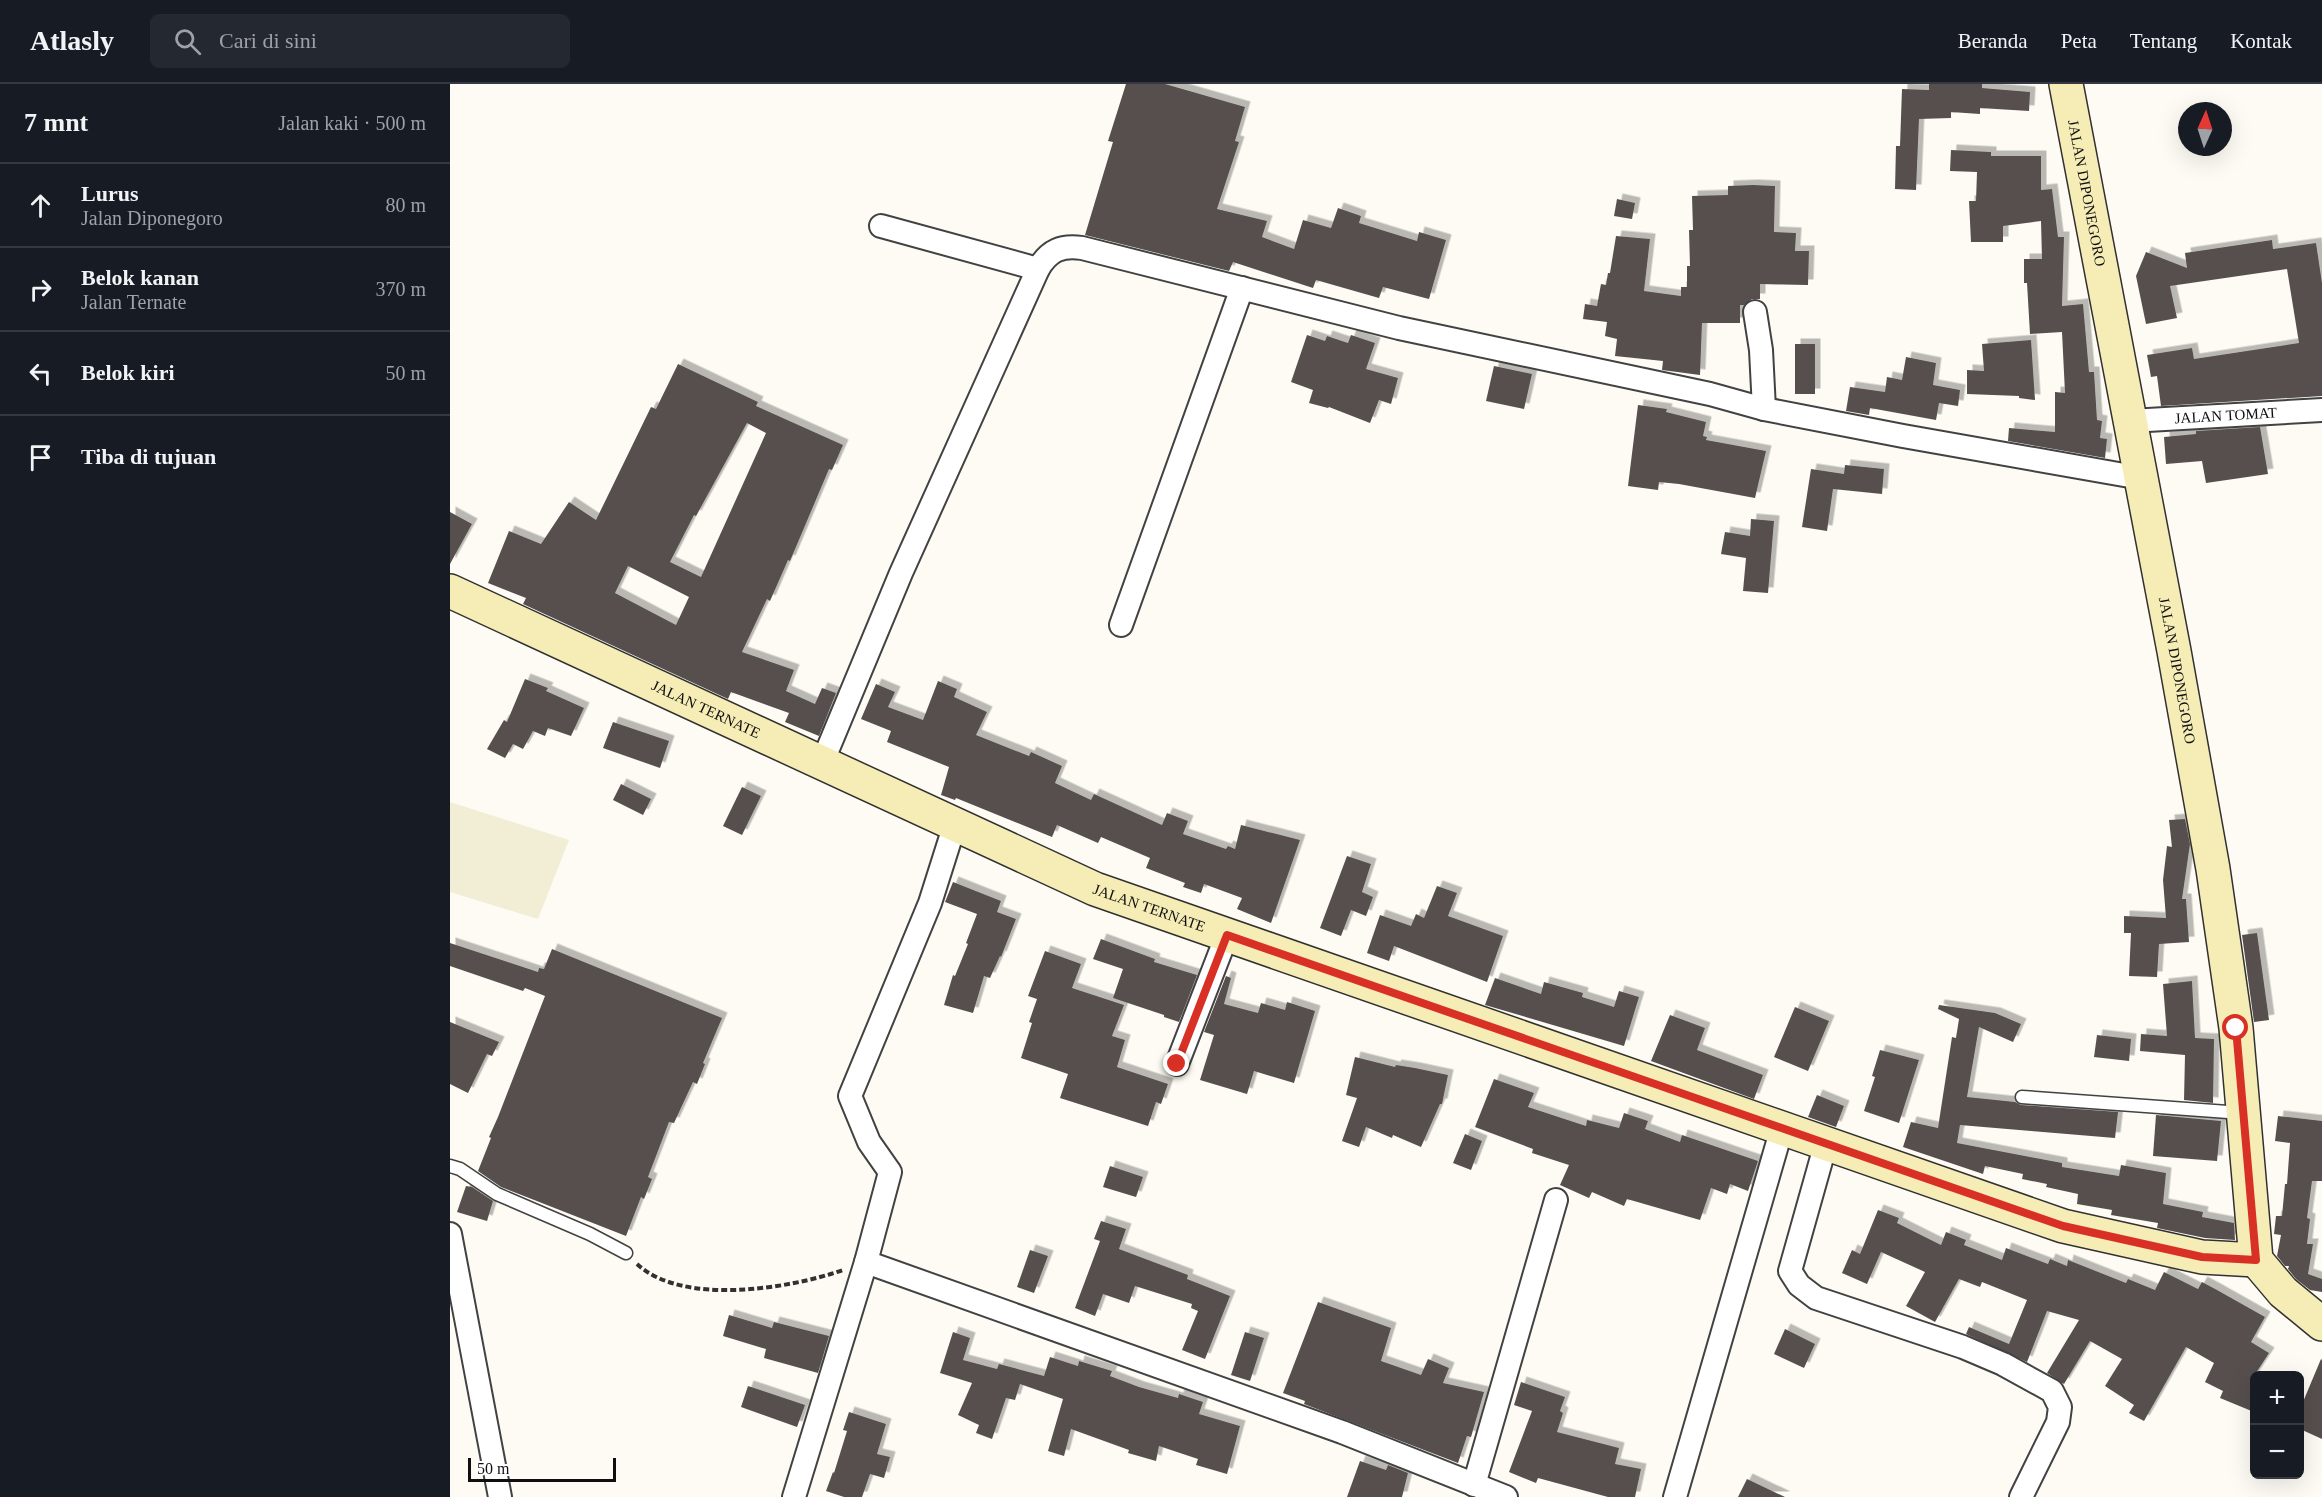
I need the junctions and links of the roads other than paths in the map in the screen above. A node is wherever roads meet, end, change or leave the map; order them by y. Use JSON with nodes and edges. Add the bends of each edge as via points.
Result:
{"nodes":[{"id":1,"x":2066,"y":84,"type":"edge"},
{"id":2,"x":881,"y":226,"type":"dead end"},
{"id":3,"x":1038,"y":269,"type":"junction"},
{"id":4,"x":1242,"y":288,"type":"junction"},
{"id":5,"x":1755,"y":312,"type":"dead end"},
{"id":6,"x":1764,"y":409,"type":"junction"},
{"id":7,"x":2322,"y":410,"type":"edge"},
{"id":8,"x":2130,"y":421,"type":"junction"},
{"id":9,"x":2141,"y":478,"type":"junction"},
{"id":10,"x":450,"y":591,"type":"edge"},
{"id":11,"x":1121,"y":625,"type":"dead end"},
{"id":12,"x":822,"y":763,"type":"junction"},
{"id":13,"x":955,"y":825,"type":"junction"},
{"id":14,"x":1227,"y":935,"type":"junction"},
{"id":15,"x":1177,"y":1064,"type":"dead end"},
{"id":16,"x":2022,"y":1097,"type":"dead end"},
{"id":17,"x":2244,"y":1114,"type":"junction"},
{"id":18,"x":1782,"y":1128,"type":"junction"},
{"id":19,"x":1826,"y":1143,"type":"junction"},
{"id":20,"x":450,"y":1166,"type":"edge"},
{"id":21,"x":1556,"y":1200,"type":"dead end"},
{"id":22,"x":450,"y":1233,"type":"edge"},
{"id":23,"x":626,"y":1253,"type":"road end"},
{"id":24,"x":2256,"y":1260,"type":"junction"},
{"id":25,"x":866,"y":1262,"type":"junction"},
{"id":26,"x":2322,"y":1324,"type":"edge"},
{"id":27,"x":1474,"y":1485,"type":"junction"},
{"id":28,"x":500,"y":1497,"type":"edge"},
{"id":29,"x":794,"y":1497,"type":"edge"},
{"id":30,"x":1506,"y":1497,"type":"edge"},
{"id":31,"x":1675,"y":1497,"type":"edge"},
{"id":32,"x":2021,"y":1497,"type":"edge"}],
"edges":[{"from":1,"to":8,"type":"street","name":"JALAN DIPONEGORO"},
{"from":2,"to":3,"type":"street"},
{"from":3,"to":4,"type":"street","via":[[1056,249],[1074,247]]},
{"from":3,"to":12,"type":"street","via":[[901,573]]},
{"from":4,"to":6,"type":"street","via":[[1399,328]]},
{"from":4,"to":11,"type":"street"},
{"from":5,"to":6,"type":"street"},
{"from":6,"to":9,"type":"street"},
{"from":7,"to":8,"type":"street","name":"JALAN TOMAT"},
{"from":8,"to":9,"type":"street","name":"JALAN DIPONEGORO"},
{"from":9,"to":17,"type":"street","name":"JALAN DIPONEGORO","via":[[2213,869]]},
{"from":10,"to":12,"type":"street","name":"JALAN TERNATE"},
{"from":12,"to":13,"type":"street","name":"JALAN TERNATE"},
{"from":13,"to":14,"type":"street","name":"JALAN TERNATE","via":[[1095,889]]},
{"from":13,"to":25,"type":"street","via":[[930,903],[850,1096],[869,1143],[890,1172]]},
{"from":14,"to":15,"type":"street"},
{"from":14,"to":18,"type":"street","name":"JALAN TERNATE"},
{"from":16,"to":17,"type":"lane"},
{"from":17,"to":24,"type":"street","name":"JALAN DIPONEGORO"},
{"from":18,"to":19,"type":"street","name":"JALAN TERNATE"},
{"from":18,"to":31,"type":"street"},
{"from":19,"to":24,"type":"street","name":"JALAN TERNATE","via":[[2063,1226],[2202,1257]]},
{"from":19,"to":32,"type":"street","via":[[1790,1271],[1799,1285],[1816,1298],[1963,1347],[2052,1391],[2060,1407],[2058,1422]]},
{"from":20,"to":23,"type":"lane","via":[[497,1194]]},
{"from":21,"to":27,"type":"street"},
{"from":22,"to":28,"type":"street"},
{"from":24,"to":26,"type":"street","via":[[2283,1292]]},
{"from":25,"to":27,"type":"street","via":[[1342,1432]]},
{"from":25,"to":29,"type":"street"},
{"from":27,"to":30,"type":"street"}]}
